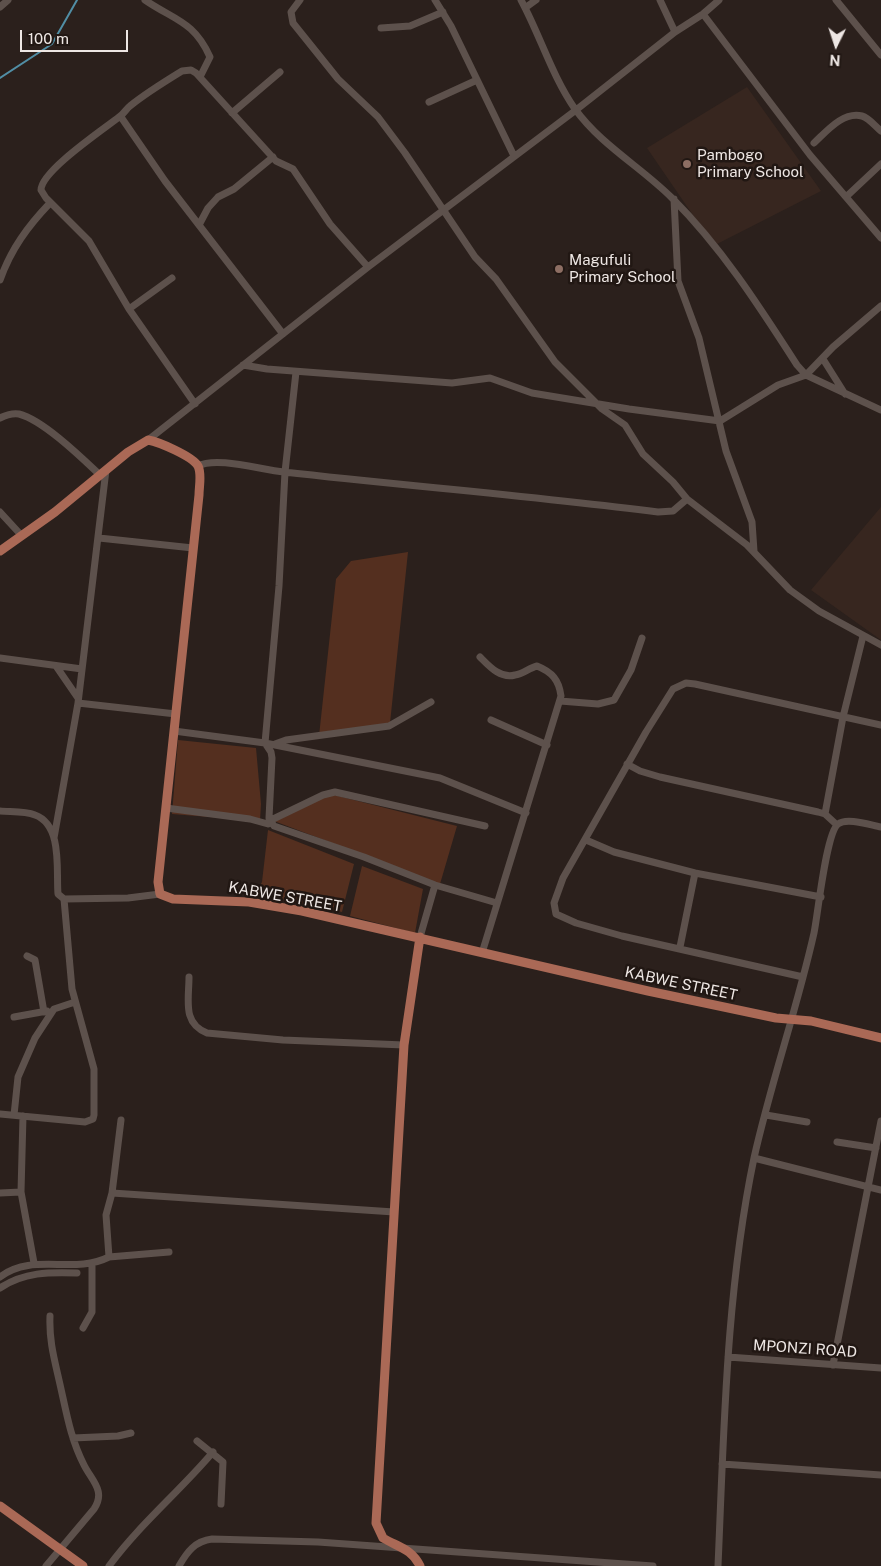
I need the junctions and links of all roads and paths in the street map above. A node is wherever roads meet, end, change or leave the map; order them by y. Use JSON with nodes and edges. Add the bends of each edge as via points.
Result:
{"nodes":[{"id":1,"x":8,"y":0,"type":"edge"},
{"id":2,"x":145,"y":0,"type":"edge"},
{"id":3,"x":300,"y":0,"type":"edge"},
{"id":4,"x":435,"y":0,"type":"edge"},
{"id":5,"x":522,"y":0,"type":"edge"},
{"id":6,"x":536,"y":0,"type":"edge"},
{"id":7,"x":660,"y":0,"type":"edge"},
{"id":8,"x":720,"y":0,"type":"edge"},
{"id":9,"x":836,"y":0,"type":"edge"},
{"id":10,"x":0,"y":7,"type":"edge"},
{"id":11,"x":526,"y":8,"type":"junction"},
{"id":12,"x":443,"y":12,"type":"junction"},
{"id":13,"x":703,"y":14,"type":"junction"},
{"id":14,"x":381,"y":28,"type":"dead end"},
{"id":15,"x":675,"y":32,"type":"junction"},
{"id":16,"x":880,"y":53,"type":"edge"},
{"id":17,"x":280,"y":72,"type":"dead end"},
{"id":18,"x":200,"y":77,"type":"junction"},
{"id":19,"x":477,"y":80,"type":"junction"},
{"id":20,"x":429,"y":102,"type":"dead end"},
{"id":21,"x":576,"y":110,"type":"junction"},
{"id":22,"x":232,"y":113,"type":"junction"},
{"id":23,"x":121,"y":117,"type":"junction"},
{"id":24,"x":881,"y":131,"type":"edge"},
{"id":25,"x":814,"y":142,"type":"dead end"},
{"id":26,"x":514,"y":156,"type":"junction"},
{"id":27,"x":273,"y":157,"type":"junction"},
{"id":28,"x":881,"y":164,"type":"edge"},
{"id":29,"x":847,"y":196,"type":"junction"},
{"id":30,"x":674,"y":199,"type":"junction"},
{"id":31,"x":50,"y":203,"type":"junction"},
{"id":32,"x":444,"y":209,"type":"junction"},
{"id":33,"x":199,"y":225,"type":"junction"},
{"id":34,"x":881,"y":238,"type":"edge"},
{"id":35,"x":368,"y":267,"type":"junction"},
{"id":36,"x":172,"y":278,"type":"dead end"},
{"id":37,"x":0,"y":280,"type":"edge"},
{"id":38,"x":881,"y":306,"type":"edge"},
{"id":39,"x":129,"y":309,"type":"junction"},
{"id":40,"x":283,"y":334,"type":"junction"},
{"id":41,"x":824,"y":359,"type":"junction"},
{"id":42,"x":243,"y":365,"type":"junction"},
{"id":43,"x":296,"y":372,"type":"junction"},
{"id":44,"x":806,"y":375,"type":"junction"},
{"id":45,"x":845,"y":394,"type":"junction"},
{"id":46,"x":595,"y":402,"type":"junction"},
{"id":47,"x":195,"y":404,"type":"junction"},
{"id":48,"x":881,"y":410,"type":"edge"},
{"id":49,"x":0,"y":418,"type":"edge"},
{"id":50,"x":720,"y":421,"type":"junction"},
{"id":51,"x":148,"y":440,"type":"junction"},
{"id":52,"x":198,"y":466,"type":"junction"},
{"id":53,"x":285,"y":472,"type":"junction"},
{"id":54,"x":103,"y":473,"type":"junction"},
{"id":55,"x":687,"y":499,"type":"junction"},
{"id":56,"x":0,"y":512,"type":"edge"},
{"id":57,"x":22,"y":536,"type":"junction"},
{"id":58,"x":99,"y":538,"type":"junction"},
{"id":59,"x":193,"y":548,"type":"junction"},
{"id":60,"x":0,"y":551,"type":"edge"},
{"id":61,"x":754,"y":551,"type":"junction"},
{"id":62,"x":863,"y":636,"type":"junction"},
{"id":63,"x":642,"y":638,"type":"dead end"},
{"id":64,"x":881,"y":645,"type":"edge"},
{"id":65,"x":480,"y":657,"type":"dead end"},
{"id":66,"x":0,"y":658,"type":"edge"},
{"id":67,"x":56,"y":666,"type":"junction"},
{"id":68,"x":82,"y":670,"type":"junction"},
{"id":69,"x":79,"y":701,"type":"junction"},
{"id":70,"x":560,"y":701,"type":"junction"},
{"id":71,"x":431,"y":702,"type":"dead end"},
{"id":72,"x":176,"y":714,"type":"junction"},
{"id":73,"x":843,"y":717,"type":"junction"},
{"id":74,"x":491,"y":720,"type":"dead end"},
{"id":75,"x":881,"y":725,"type":"edge"},
{"id":76,"x":174,"y":731,"type":"junction"},
{"id":77,"x":265,"y":744,"type":"junction"},
{"id":78,"x":274,"y":744,"type":"junction"},
{"id":79,"x":547,"y":745,"type":"junction"},
{"id":80,"x":628,"y":764,"type":"junction"},
{"id":81,"x":166,"y":808,"type":"junction"},
{"id":82,"x":0,"y":811,"type":"edge"},
{"id":83,"x":526,"y":813,"type":"junction"},
{"id":84,"x":825,"y":814,"type":"junction"},
{"id":85,"x":269,"y":823,"type":"junction"},
{"id":86,"x":837,"y":825,"type":"junction"},
{"id":87,"x":485,"y":826,"type":"dead end"},
{"id":88,"x":881,"y":827,"type":"edge"},
{"id":89,"x":54,"y":838,"type":"junction"},
{"id":90,"x":586,"y":840,"type":"junction"},
{"id":91,"x":695,"y":873,"type":"junction"},
{"id":92,"x":435,"y":885,"type":"junction"},
{"id":93,"x":160,"y":894,"type":"junction"},
{"id":94,"x":821,"y":897,"type":"junction"},
{"id":95,"x":64,"y":899,"type":"junction"},
{"id":96,"x":497,"y":903,"type":"junction"},
{"id":97,"x":420,"y":937,"type":"junction"},
{"id":98,"x":680,"y":947,"type":"junction"},
{"id":99,"x":482,"y":953,"type":"junction"},
{"id":100,"x":27,"y":956,"type":"dead end"},
{"id":101,"x":189,"y":977,"type":"dead end"},
{"id":102,"x":803,"y":977,"type":"junction"},
{"id":103,"x":75,"y":1002,"type":"junction"},
{"id":104,"x":54,"y":1009,"type":"junction"},
{"id":105,"x":44,"y":1012,"type":"junction"},
{"id":106,"x":14,"y":1017,"type":"dead end"},
{"id":107,"x":792,"y":1019,"type":"junction"},
{"id":108,"x":881,"y":1038,"type":"edge"},
{"id":109,"x":404,"y":1045,"type":"junction"},
{"id":110,"x":0,"y":1114,"type":"edge"},
{"id":111,"x":14,"y":1115,"type":"junction"},
{"id":112,"x":766,"y":1115,"type":"junction"},
{"id":113,"x":23,"y":1116,"type":"junction"},
{"id":114,"x":121,"y":1120,"type":"dead end"},
{"id":115,"x":881,"y":1121,"type":"edge"},
{"id":116,"x":807,"y":1122,"type":"dead end"},
{"id":117,"x":836,"y":1142,"type":"dead end"},
{"id":118,"x":876,"y":1148,"type":"junction"},
{"id":119,"x":754,"y":1158,"type":"junction"},
{"id":120,"x":868,"y":1186,"type":"junction"},
{"id":121,"x":881,"y":1190,"type":"edge"},
{"id":122,"x":21,"y":1192,"type":"junction"},
{"id":123,"x":0,"y":1193,"type":"edge"},
{"id":124,"x":112,"y":1193,"type":"junction"},
{"id":125,"x":394,"y":1212,"type":"junction"},
{"id":126,"x":170,"y":1252,"type":"dead end"},
{"id":127,"x":108,"y":1257,"type":"junction"},
{"id":128,"x":34,"y":1263,"type":"junction"},
{"id":129,"x":92,"y":1263,"type":"junction"},
{"id":130,"x":77,"y":1273,"type":"dead end"},
{"id":131,"x":0,"y":1277,"type":"edge"},
{"id":132,"x":0,"y":1288,"type":"edge"},
{"id":133,"x":50,"y":1316,"type":"dead end"},
{"id":134,"x":83,"y":1328,"type":"dead end"},
{"id":135,"x":728,"y":1357,"type":"junction"},
{"id":136,"x":833,"y":1365,"type":"junction"},
{"id":137,"x":881,"y":1368,"type":"edge"},
{"id":138,"x":131,"y":1433,"type":"dead end"},
{"id":139,"x":73,"y":1438,"type":"junction"},
{"id":140,"x":197,"y":1441,"type":"dead end"},
{"id":141,"x":213,"y":1452,"type":"junction"},
{"id":142,"x":722,"y":1464,"type":"junction"},
{"id":143,"x":881,"y":1475,"type":"edge"},
{"id":144,"x":221,"y":1504,"type":"dead end"},
{"id":145,"x":0,"y":1506,"type":"edge"},
{"id":146,"x":405,"y":1547,"type":"junction"},
{"id":147,"x":60,"y":1549,"type":"junction"},
{"id":148,"x":46,"y":1566,"type":"edge"},
{"id":149,"x":83,"y":1566,"type":"edge"},
{"id":150,"x":109,"y":1566,"type":"edge"},
{"id":151,"x":179,"y":1566,"type":"edge"},
{"id":152,"x":420,"y":1566,"type":"edge"},
{"id":153,"x":652,"y":1566,"type":"edge"},
{"id":154,"x":718,"y":1566,"type":"edge"}],
"edges":[{"from":1,"to":10,"type":"street"},
{"from":2,"to":18,"type":"street","via":[[184,21],[202,41],[210,57]]},
{"from":3,"to":32,"type":"street","via":[[291,12],[293,23],[338,79],[378,117]]},
{"from":4,"to":12,"type":"street"},
{"from":5,"to":11,"type":"street"},
{"from":6,"to":11,"type":"street"},
{"from":7,"to":15,"type":"street"},
{"from":8,"to":13,"type":"street"},
{"from":9,"to":16,"type":"street"},
{"from":11,"to":21,"type":"street"},
{"from":12,"to":14,"type":"street","via":[[410,26]]},
{"from":12,"to":19,"type":"street"},
{"from":13,"to":15,"type":"street"},
{"from":13,"to":29,"type":"street","via":[[805,149]]},
{"from":15,"to":21,"type":"street"},
{"from":17,"to":22,"type":"street"},
{"from":18,"to":22,"type":"street"},
{"from":18,"to":23,"type":"street","via":[[191,70],[182,71],[138,100]]},
{"from":19,"to":20,"type":"street"},
{"from":19,"to":26,"type":"street"},
{"from":21,"to":26,"type":"street"},
{"from":21,"to":30,"type":"street","via":[[609,146]]},
{"from":22,"to":27,"type":"street"},
{"from":23,"to":31,"type":"street","via":[[81,145],[44,180],[41,190]]},
{"from":23,"to":33,"type":"street"},
{"from":24,"to":25,"type":"street","via":[[868,118],[855,115],[841,120]]},
{"from":26,"to":32,"type":"street"},
{"from":27,"to":33,"type":"street","via":[[234,189],[218,197]]},
{"from":27,"to":35,"type":"street","via":[[278,163],[293,168],[330,224]]},
{"from":28,"to":29,"type":"street"},
{"from":29,"to":34,"type":"street"},
{"from":30,"to":44,"type":"street","via":[[739,277]]},
{"from":30,"to":50,"type":"street","via":[[678,281],[699,338],[714,408]]},
{"from":31,"to":37,"type":"street","via":[[23,232]]},
{"from":31,"to":39,"type":"street","via":[[89,241]]},
{"from":32,"to":35,"type":"street"},
{"from":32,"to":46,"type":"street","via":[[479,263],[496,279],[555,362]]},
{"from":33,"to":40,"type":"street"},
{"from":35,"to":40,"type":"street"},
{"from":36,"to":39,"type":"street"},
{"from":38,"to":41,"type":"street","via":[[833,347]]},
{"from":39,"to":47,"type":"street"},
{"from":40,"to":42,"type":"street"},
{"from":41,"to":44,"type":"street"},
{"from":41,"to":45,"type":"street"},
{"from":42,"to":43,"type":"street"},
{"from":42,"to":47,"type":"street"},
{"from":43,"to":46,"type":"street","via":[[452,384],[490,378],[520,390]]},
{"from":43,"to":53,"type":"street"},
{"from":44,"to":45,"type":"street"},
{"from":44,"to":50,"type":"street","via":[[778,385]]},
{"from":45,"to":48,"type":"street"},
{"from":46,"to":50,"type":"street"},
{"from":46,"to":55,"type":"street","via":[[625,425],[643,454]]},
{"from":47,"to":51,"type":"street"},
{"from":49,"to":54,"type":"street","via":[[14,414],[35,421]]},
{"from":50,"to":61,"type":"street","via":[[726,451],[752,522]]},
{"from":51,"to":52,"type":"main road"},
{"from":51,"to":54,"type":"main road"},
{"from":52,"to":53,"type":"street","via":[[214,462]]},
{"from":52,"to":59,"type":"main road","via":[[200,476]]},
{"from":53,"to":55,"type":"street","via":[[658,512],[672,511]]},
{"from":53,"to":77,"type":"street","via":[[280,577]]},
{"from":54,"to":57,"type":"main road"},
{"from":54,"to":58,"type":"street"},
{"from":55,"to":61,"type":"street"},
{"from":56,"to":57,"type":"street"},
{"from":57,"to":60,"type":"main road"},
{"from":58,"to":59,"type":"street"},
{"from":58,"to":68,"type":"street"},
{"from":59,"to":72,"type":"main road"},
{"from":61,"to":62,"type":"street","via":[[790,590]]},
{"from":62,"to":64,"type":"street"},
{"from":62,"to":73,"type":"street"},
{"from":63,"to":70,"type":"street","via":[[632,670],[614,700],[598,704]]},
{"from":65,"to":70,"type":"street","via":[[494,670],[508,676],[537,666],[547,670],[556,679]]},
{"from":66,"to":67,"type":"street"},
{"from":67,"to":68,"type":"street"},
{"from":67,"to":69,"type":"street"},
{"from":68,"to":69,"type":"street"},
{"from":69,"to":72,"type":"street"},
{"from":69,"to":89,"type":"street"},
{"from":70,"to":79,"type":"street"},
{"from":71,"to":78,"type":"street","via":[[389,726]]},
{"from":72,"to":76,"type":"main road"},
{"from":73,"to":75,"type":"street"},
{"from":73,"to":80,"type":"street","via":[[686,683],[673,689]]},
{"from":73,"to":84,"type":"street"},
{"from":74,"to":79,"type":"street"},
{"from":76,"to":77,"type":"street"},
{"from":76,"to":81,"type":"main road"},
{"from":77,"to":78,"type":"street"},
{"from":77,"to":85,"type":"street","via":[[272,758]]},
{"from":78,"to":83,"type":"street","via":[[440,778]]},
{"from":79,"to":83,"type":"street"},
{"from":80,"to":84,"type":"street","via":[[654,776]]},
{"from":80,"to":90,"type":"street"},
{"from":81,"to":85,"type":"street"},
{"from":81,"to":93,"type":"main road","via":[[158,882]]},
{"from":82,"to":89,"type":"street","via":[[34,814],[41,818]]},
{"from":83,"to":96,"type":"street"},
{"from":84,"to":86,"type":"street"},
{"from":85,"to":87,"type":"street","via":[[335,792]]},
{"from":85,"to":92,"type":"street"},
{"from":86,"to":88,"type":"street","via":[[847,821]]},
{"from":86,"to":94,"type":"street","via":[[829,842]]},
{"from":89,"to":95,"type":"street","via":[[58,894]]},
{"from":90,"to":91,"type":"street","via":[[614,852]]},
{"from":90,"to":98,"type":"street","via":[[560,887],[554,903],[556,914],[594,928]]},
{"from":91,"to":94,"type":"street"},
{"from":91,"to":98,"type":"street"},
{"from":92,"to":96,"type":"street"},
{"from":92,"to":97,"type":"street"},
{"from":93,"to":95,"type":"street"},
{"from":93,"to":97,"type":"main road","name":"KABWE STREET","via":[[173,899],[274,906]]},
{"from":94,"to":102,"type":"street"},
{"from":95,"to":103,"type":"street"},
{"from":96,"to":99,"type":"street"},
{"from":97,"to":99,"type":"main road","name":"KABWE STREET"},
{"from":97,"to":109,"type":"main road"},
{"from":98,"to":102,"type":"street"},
{"from":99,"to":107,"type":"main road","name":"KABWE STREET","via":[[703,1003]]},
{"from":100,"to":105,"type":"street","via":[[35,960]]},
{"from":101,"to":109,"type":"street","via":[[190,1019],[198,1029],[207,1033]]},
{"from":102,"to":107,"type":"street"},
{"from":103,"to":104,"type":"street"},
{"from":103,"to":113,"type":"street","via":[[94,1069],[96,1102],[93,1119],[85,1122]]},
{"from":104,"to":105,"type":"street"},
{"from":104,"to":111,"type":"street","via":[[27,1053],[18,1077]]},
{"from":105,"to":106,"type":"street"},
{"from":107,"to":108,"type":"main road","name":"KABWE STREET"},
{"from":107,"to":112,"type":"street"},
{"from":109,"to":125,"type":"main road"},
{"from":110,"to":111,"type":"street"},
{"from":111,"to":113,"type":"street"},
{"from":112,"to":116,"type":"street"},
{"from":112,"to":119,"type":"street"},
{"from":113,"to":122,"type":"street"},
{"from":114,"to":124,"type":"street"},
{"from":115,"to":118,"type":"street"},
{"from":117,"to":118,"type":"street"},
{"from":118,"to":120,"type":"street"},
{"from":119,"to":120,"type":"street"},
{"from":119,"to":135,"type":"street","via":[[739,1246]]},
{"from":120,"to":121,"type":"street"},
{"from":120,"to":136,"type":"street"},
{"from":122,"to":123,"type":"street"},
{"from":122,"to":128,"type":"street"},
{"from":124,"to":125,"type":"street"},
{"from":124,"to":127,"type":"street","via":[[106,1215]]},
{"from":125,"to":146,"type":"main road","via":[[376,1523],[383,1538]]},
{"from":126,"to":127,"type":"street"},
{"from":127,"to":129,"type":"street"},
{"from":128,"to":129,"type":"street"},
{"from":128,"to":131,"type":"street","via":[[18,1266]]},
{"from":129,"to":134,"type":"street","via":[[92,1312]]},
{"from":130,"to":132,"type":"street","via":[[31,1275]]},
{"from":133,"to":139,"type":"street","via":[[50,1345]]},
{"from":135,"to":136,"type":"street","name":"MPONZI ROAD"},
{"from":135,"to":142,"type":"street"},
{"from":136,"to":137,"type":"street","name":"MPONZI ROAD"},
{"from":138,"to":139,"type":"street"},
{"from":139,"to":147,"type":"street","via":[[99,1489],[99,1498],[94,1509]]},
{"from":140,"to":141,"type":"street"},
{"from":141,"to":144,"type":"street","via":[[223,1462]]},
{"from":141,"to":150,"type":"street"},
{"from":142,"to":143,"type":"street"},
{"from":142,"to":154,"type":"street"},
{"from":145,"to":147,"type":"main road"},
{"from":146,"to":151,"type":"street","via":[[212,1539],[196,1544]]},
{"from":146,"to":152,"type":"main road"},
{"from":146,"to":153,"type":"street"},
{"from":147,"to":148,"type":"street"},
{"from":147,"to":149,"type":"main road"}]}
